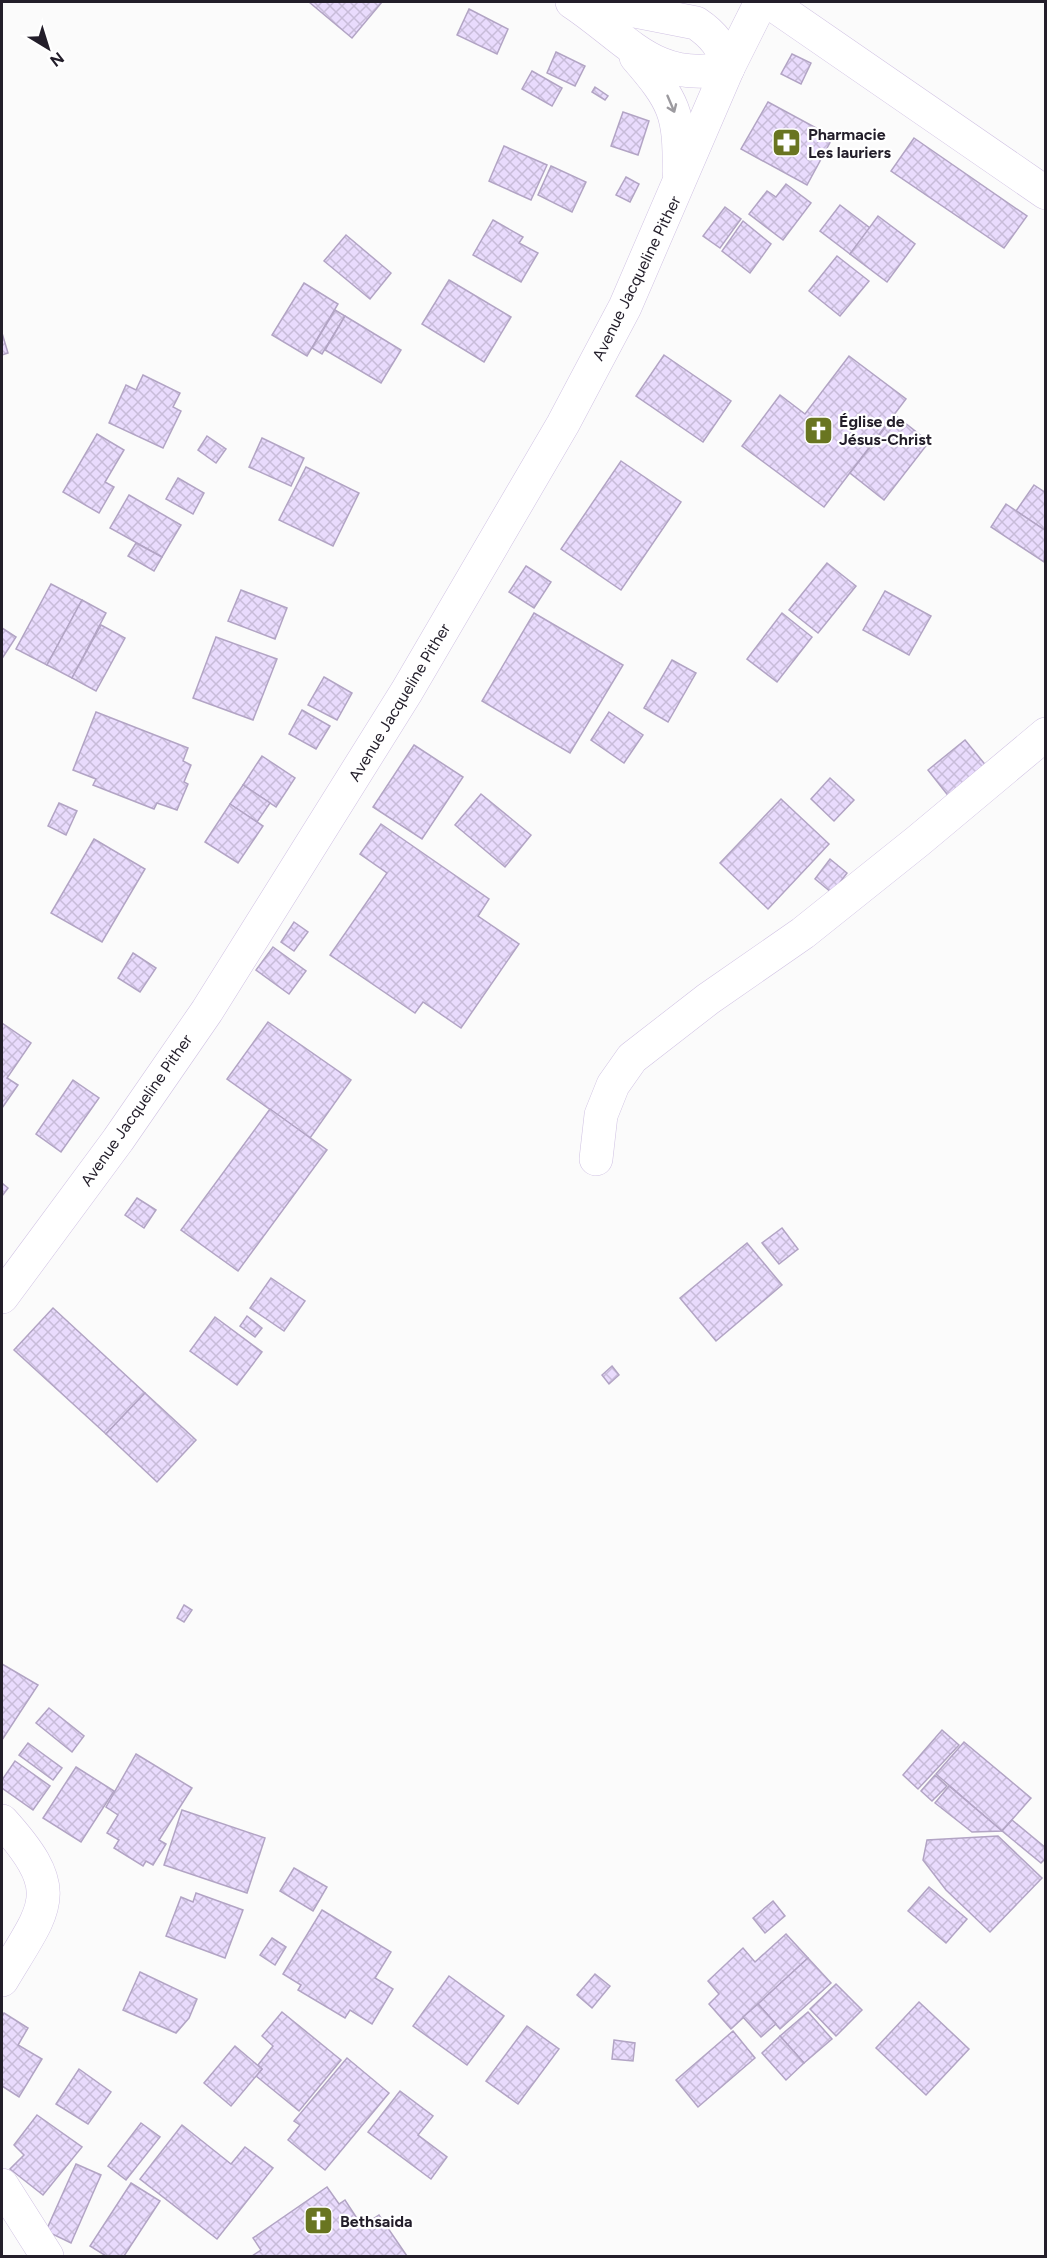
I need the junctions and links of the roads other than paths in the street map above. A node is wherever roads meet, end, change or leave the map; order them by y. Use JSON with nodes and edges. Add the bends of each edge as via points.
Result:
{"nodes":[{"id":1,"x":572,"y":2,"type":"edge"},
{"id":2,"x":589,"y":2,"type":"edge"},
{"id":3,"x":702,"y":2,"type":"edge"},
{"id":4,"x":761,"y":2,"type":"edge"},
{"id":5,"x":769,"y":2,"type":"edge"},
{"id":6,"x":639,"y":10,"type":"junction"},
{"id":7,"x":623,"y":41,"type":"junction"},
{"id":8,"x":728,"y":68,"type":"junction"},
{"id":9,"x":679,"y":188,"type":"junction"},
{"id":10,"x":1046,"y":193,"type":"edge"},
{"id":11,"x":1046,"y":734,"type":"edge"},
{"id":12,"x":596,"y":1159,"type":"dead end"},
{"id":13,"x":2,"y":1297,"type":"edge"},
{"id":14,"x":2,"y":1821,"type":"edge"},
{"id":15,"x":2,"y":1980,"type":"edge"},
{"id":16,"x":2,"y":2185,"type":"edge"},
{"id":17,"x":47,"y":2256,"type":"edge"}],
"edges":[{"from":1,"to":7,"type":"street"},
{"from":2,"to":6,"type":"street"},
{"from":3,"to":6,"type":"street","via":[[682,8]]},
{"from":4,"to":8,"type":"street","name":"Avenue Jacqueline Pither"},
{"from":5,"to":10,"type":"street"},
{"from":6,"to":8,"type":"street","via":[[696,23],[711,33],[723,49]]},
{"from":7,"to":8,"type":"street","via":[[665,67],[685,72]]},
{"from":7,"to":9,"type":"street","one_way":true,"via":[[667,95],[676,117],[680,137]]},
{"from":8,"to":9,"type":"street","name":"Avenue Jacqueline Pither"},
{"from":9,"to":13,"type":"street","name":"Avenue Jacqueline Pither","via":[[625,307],[573,404],[407,692],[207,1011]]},
{"from":11,"to":12,"type":"street","via":[[803,933],[632,1058],[613,1085],[601,1115]]},
{"from":14,"to":15,"type":"street","via":[[32,1858],[42,1878],[44,1900],[38,1921]]},
{"from":16,"to":17,"type":"street"}]}
